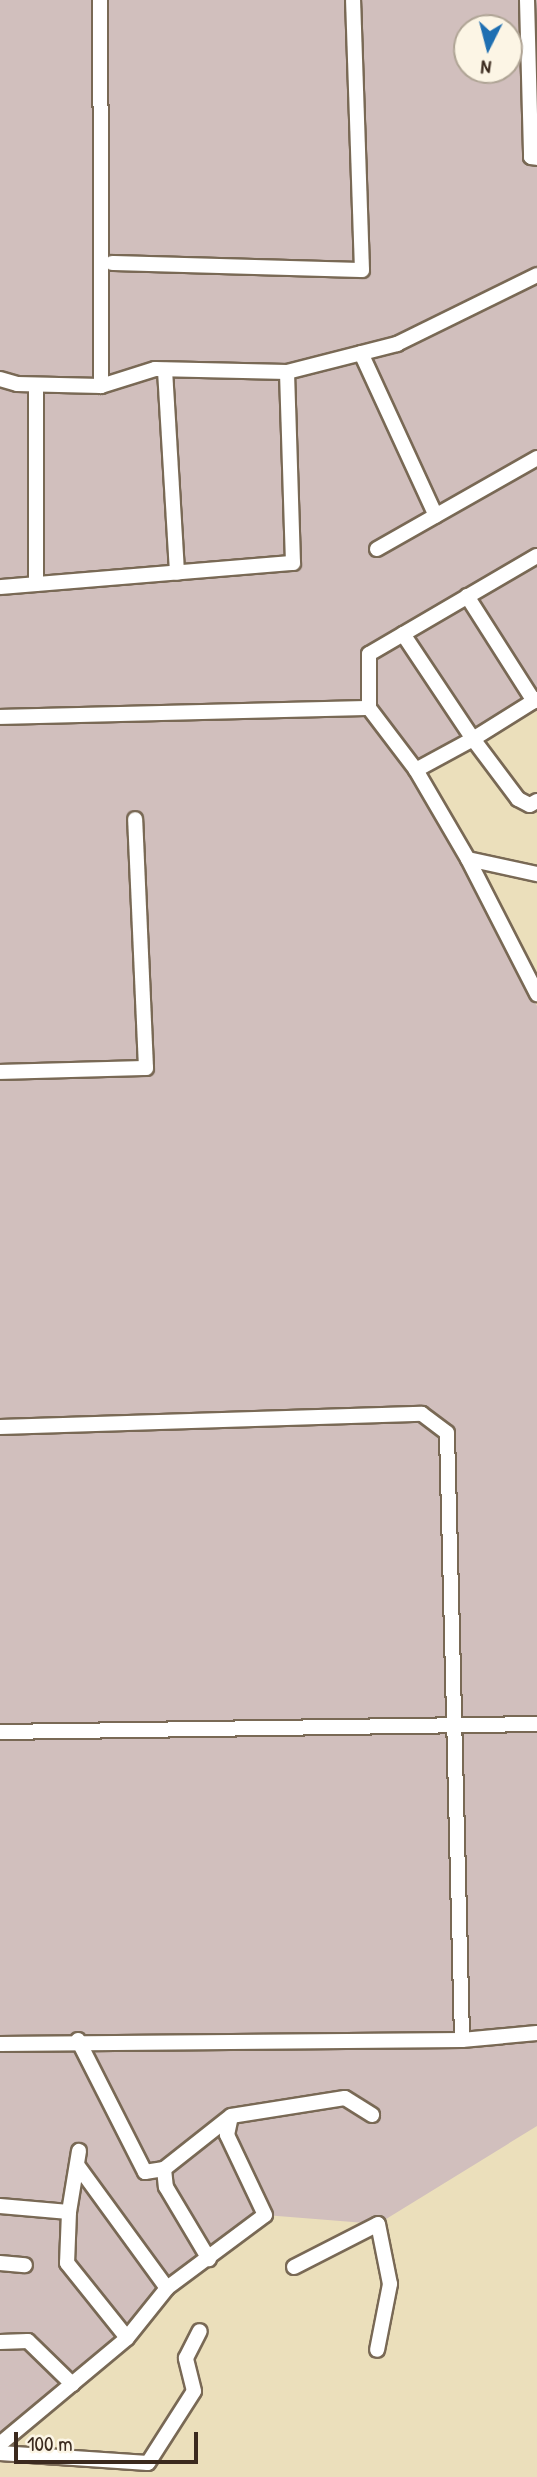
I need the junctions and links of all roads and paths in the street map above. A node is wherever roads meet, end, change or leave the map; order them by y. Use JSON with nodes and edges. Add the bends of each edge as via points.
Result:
{"nodes":[{"id":1,"x":100,"y":0,"type":"edge"},
{"id":2,"x":353,"y":0,"type":"edge"},
{"id":3,"x":527,"y":0,"type":"edge"},
{"id":4,"x":537,"y":158,"type":"edge"},
{"id":5,"x":112,"y":263,"type":"dead end"},
{"id":6,"x":537,"y":275,"type":"edge"},
{"id":7,"x":361,"y":353,"type":"junction"},
{"id":8,"x":165,"y":370,"type":"junction"},
{"id":9,"x":287,"y":372,"type":"junction"},
{"id":10,"x":0,"y":379,"type":"edge"},
{"id":11,"x":36,"y":385,"type":"junction"},
{"id":12,"x":102,"y":386,"type":"junction"},
{"id":13,"x":537,"y":458,"type":"edge"},
{"id":14,"x":436,"y":516,"type":"junction"},
{"id":15,"x":377,"y":549,"type":"dead end"},
{"id":16,"x":537,"y":556,"type":"edge"},
{"id":17,"x":177,"y":573,"type":"junction"},
{"id":18,"x":36,"y":584,"type":"junction"},
{"id":19,"x":0,"y":587,"type":"edge"},
{"id":20,"x":467,"y":596,"type":"junction"},
{"id":21,"x":403,"y":634,"type":"junction"},
{"id":22,"x":536,"y":700,"type":"edge"},
{"id":23,"x":369,"y":708,"type":"junction"},
{"id":24,"x":0,"y":717,"type":"edge"},
{"id":25,"x":473,"y":739,"type":"junction"},
{"id":26,"x":416,"y":770,"type":"junction"},
{"id":27,"x":537,"y":801,"type":"edge"},
{"id":28,"x":135,"y":820,"type":"dead end"},
{"id":29,"x":468,"y":859,"type":"junction"},
{"id":30,"x":537,"y":874,"type":"edge"},
{"id":31,"x":537,"y":994,"type":"edge"},
{"id":32,"x":0,"y":1072,"type":"edge"},
{"id":33,"x":0,"y":1427,"type":"edge"},
{"id":34,"x":537,"y":1724,"type":"edge"},
{"id":35,"x":454,"y":1726,"type":"junction"},
{"id":36,"x":0,"y":1732,"type":"edge"},
{"id":37,"x":537,"y":2033,"type":"edge"},
{"id":38,"x":78,"y":2040,"type":"junction"},
{"id":39,"x":462,"y":2040,"type":"junction"},
{"id":40,"x":0,"y":2044,"type":"edge"},
{"id":41,"x":372,"y":2115,"type":"dead end"},
{"id":42,"x":231,"y":2116,"type":"junction"},
{"id":43,"x":164,"y":2169,"type":"junction"},
{"id":44,"x":0,"y":2206,"type":"edge"},
{"id":45,"x":69,"y":2212,"type":"junction"},
{"id":46,"x":209,"y":2259,"type":"junction"},
{"id":47,"x":0,"y":2263,"type":"edge"},
{"id":48,"x":24,"y":2264,"type":"dead end"},
{"id":49,"x":294,"y":2267,"type":"dead end"},
{"id":50,"x":167,"y":2288,"type":"junction"},
{"id":51,"x":200,"y":2330,"type":"dead end"},
{"id":52,"x":127,"y":2338,"type":"junction"},
{"id":53,"x":0,"y":2342,"type":"edge"},
{"id":54,"x":377,"y":2350,"type":"dead end"},
{"id":55,"x":72,"y":2384,"type":"junction"},
{"id":56,"x":0,"y":2444,"type":"edge"},
{"id":57,"x":0,"y":2453,"type":"edge"}],
"edges":[{"from":1,"to":12,"type":"street"},
{"from":2,"to":5,"type":"street","via":[[362,270]]},
{"from":3,"to":4,"type":"street","via":[[531,157]]},
{"from":6,"to":7,"type":"street","via":[[397,344]]},
{"from":7,"to":9,"type":"street"},
{"from":7,"to":14,"type":"street"},
{"from":8,"to":9,"type":"street"},
{"from":8,"to":12,"type":"street"},
{"from":8,"to":17,"type":"street"},
{"from":9,"to":17,"type":"street","via":[[293,563]]},
{"from":10,"to":11,"type":"street"},
{"from":11,"to":12,"type":"street"},
{"from":11,"to":18,"type":"street"},
{"from":13,"to":14,"type":"street"},
{"from":14,"to":15,"type":"street"},
{"from":16,"to":20,"type":"street"},
{"from":17,"to":18,"type":"street"},
{"from":18,"to":19,"type":"street"},
{"from":20,"to":21,"type":"street"},
{"from":20,"to":22,"type":"street"},
{"from":21,"to":23,"type":"street","via":[[369,654]]},
{"from":21,"to":25,"type":"street"},
{"from":22,"to":25,"type":"street"},
{"from":23,"to":24,"type":"street"},
{"from":23,"to":26,"type":"street"},
{"from":25,"to":26,"type":"street"},
{"from":25,"to":27,"type":"street","via":[[518,799],[530,805]]},
{"from":26,"to":29,"type":"street"},
{"from":28,"to":32,"type":"street","via":[[146,1068]]},
{"from":29,"to":30,"type":"street"},
{"from":29,"to":31,"type":"street"},
{"from":33,"to":35,"type":"street","via":[[422,1414],[447,1433]]},
{"from":34,"to":35,"type":"street"},
{"from":35,"to":36,"type":"street"},
{"from":35,"to":39,"type":"street"},
{"from":37,"to":39,"type":"street"},
{"from":38,"to":39,"type":"street"},
{"from":38,"to":40,"type":"street"},
{"from":38,"to":43,"type":"street","via":[[145,2172]]},
{"from":41,"to":42,"type":"street","via":[[345,2098]]},
{"from":42,"to":43,"type":"street"},
{"from":42,"to":46,"type":"street","via":[[228,2134],[265,2215]]},
{"from":43,"to":46,"type":"street","via":[[166,2187]]},
{"from":44,"to":45,"type":"street"},
{"from":45,"to":50,"type":"street","via":[[79,2159]]},
{"from":45,"to":52,"type":"street","via":[[66,2263]]},
{"from":46,"to":50,"type":"street"},
{"from":47,"to":48,"type":"street"},
{"from":49,"to":54,"type":"street","via":[[378,2224],[390,2284]]},
{"from":50,"to":52,"type":"street"},
{"from":51,"to":57,"type":"street","via":[[186,2358],[194,2390],[148,2463]]},
{"from":52,"to":55,"type":"street"},
{"from":53,"to":55,"type":"street","via":[[29,2341]]},
{"from":55,"to":56,"type":"street"}]}
